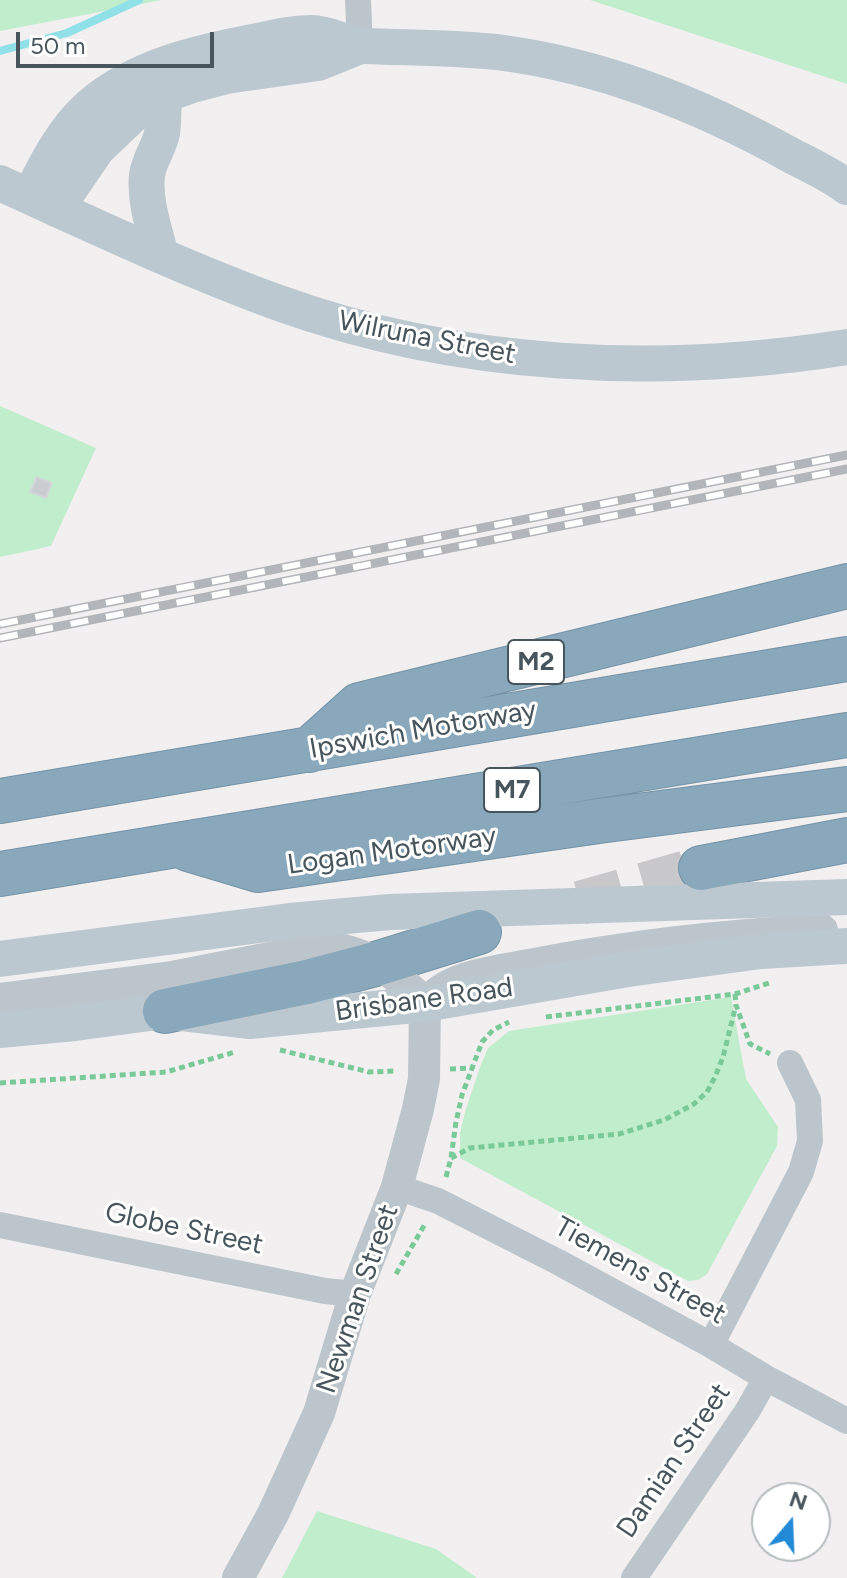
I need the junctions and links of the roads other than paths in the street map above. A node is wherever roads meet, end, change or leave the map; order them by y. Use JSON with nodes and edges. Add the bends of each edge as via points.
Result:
{"nodes":[{"id":1,"x":358,"y":0,"type":"edge"},
{"id":2,"x":360,"y":46,"type":"junction"},
{"id":3,"x":164,"y":95,"type":"junction"},
{"id":4,"x":847,"y":187,"type":"edge"},
{"id":5,"x":28,"y":196,"type":"edge"},
{"id":6,"x":161,"y":256,"type":"junction"},
{"id":7,"x":847,"y":347,"type":"edge"},
{"id":8,"x":847,"y":586,"type":"edge"},
{"id":9,"x":847,"y":659,"type":"edge"},
{"id":10,"x":847,"y":735,"type":"edge"},
{"id":11,"x":309,"y":750,"type":"junction"},
{"id":12,"x":847,"y":789,"type":"edge"},
{"id":13,"x":0,"y":801,"type":"edge"},
{"id":14,"x":847,"y":840,"type":"edge"},
{"id":15,"x":178,"y":846,"type":"junction"},
{"id":16,"x":701,"y":868,"type":"tunnel mouth"},
{"id":17,"x":0,"y":874,"type":"edge"},
{"id":18,"x":847,"y":897,"type":"edge"},
{"id":19,"x":847,"y":928,"type":"edge"},
{"id":20,"x":479,"y":932,"type":"dead end"},
{"id":21,"x":847,"y":946,"type":"edge"},
{"id":22,"x":0,"y":959,"type":"edge"},
{"id":23,"x":379,"y":963,"type":"junction"},
{"id":24,"x":0,"y":999,"type":"edge"},
{"id":25,"x":425,"y":1004,"type":"junction"},
{"id":26,"x":165,"y":1011,"type":"junction"},
{"id":27,"x":0,"y":1030,"type":"edge"},
{"id":28,"x":790,"y":1063,"type":"road end"},
{"id":29,"x":397,"y":1187,"type":"junction"},
{"id":30,"x":0,"y":1225,"type":"edge"},
{"id":31,"x":355,"y":1294,"type":"junction"},
{"id":32,"x":711,"y":1345,"type":"junction"},
{"id":33,"x":766,"y":1378,"type":"junction"},
{"id":34,"x":847,"y":1421,"type":"edge"},
{"id":35,"x":238,"y":1578,"type":"edge"},
{"id":36,"x":634,"y":1578,"type":"edge"}],
"edges":[{"from":1,"to":2,"type":"street"},
{"from":2,"to":3,"type":"main road","via":[[318,63],[226,76]]},
{"from":2,"to":4,"type":"main road","via":[[458,48],[589,71],[708,113]]},
{"from":2,"to":5,"type":"main road","via":[[314,33],[281,36],[218,49],[144,74],[113,89],[74,122]]},
{"from":3,"to":5,"type":"main road"},
{"from":3,"to":6,"type":"main road","via":[[162,136],[147,176]]},
{"from":5,"to":6,"type":"main road","name":"Wilruna Street"},
{"from":6,"to":7,"type":"main road","name":"Wilruna Street","via":[[281,304],[346,323],[407,339],[534,359],[663,364]]},
{"from":8,"to":11,"type":"highway","number":"M2","via":[[359,705]]},
{"from":9,"to":11,"type":"highway","name":"Ipswich Motorway"},
{"from":10,"to":15,"type":"highway","number":"M7"},
{"from":11,"to":13,"type":"highway","name":"Ipswich Motorway"},
{"from":12,"to":15,"type":"highway","name":"Logan Motorway","via":[[258,870]]},
{"from":14,"to":16,"type":"highway"},
{"from":15,"to":17,"type":"highway"},
{"from":18,"to":22,"type":"main road","via":[[335,916]]},
{"from":19,"to":25,"type":"street","via":[[689,939],[551,960],[451,984]]},
{"from":20,"to":23,"type":"highway"},
{"from":21,"to":25,"type":"main road","name":"Brisbane Road","via":[[761,951],[628,969]]},
{"from":23,"to":24,"type":"street","via":[[326,947],[172,977]]},
{"from":23,"to":25,"type":"street"},
{"from":23,"to":26,"type":"highway"},
{"from":25,"to":26,"type":"main road","name":"Brisbane Road","via":[[250,1021]]},
{"from":25,"to":29,"type":"street","name":"Newman Street","via":[[424,1070]]},
{"from":26,"to":27,"type":"main road","name":"Brisbane Road"},
{"from":28,"to":32,"type":"street","via":[[808,1100],[810,1141],[801,1172]]},
{"from":29,"to":31,"type":"street","name":"Newman Street"},
{"from":29,"to":32,"type":"street","name":"Tiemens Street","via":[[438,1201]]},
{"from":30,"to":31,"type":"street","name":"Globe Street"},
{"from":31,"to":35,"type":"street","name":"Newman Street","via":[[319,1413]]},
{"from":32,"to":33,"type":"street","name":"Tiemens Street"},
{"from":33,"to":34,"type":"street","name":"Tiemens Street"},
{"from":33,"to":36,"type":"street","name":"Damian Street"}]}
